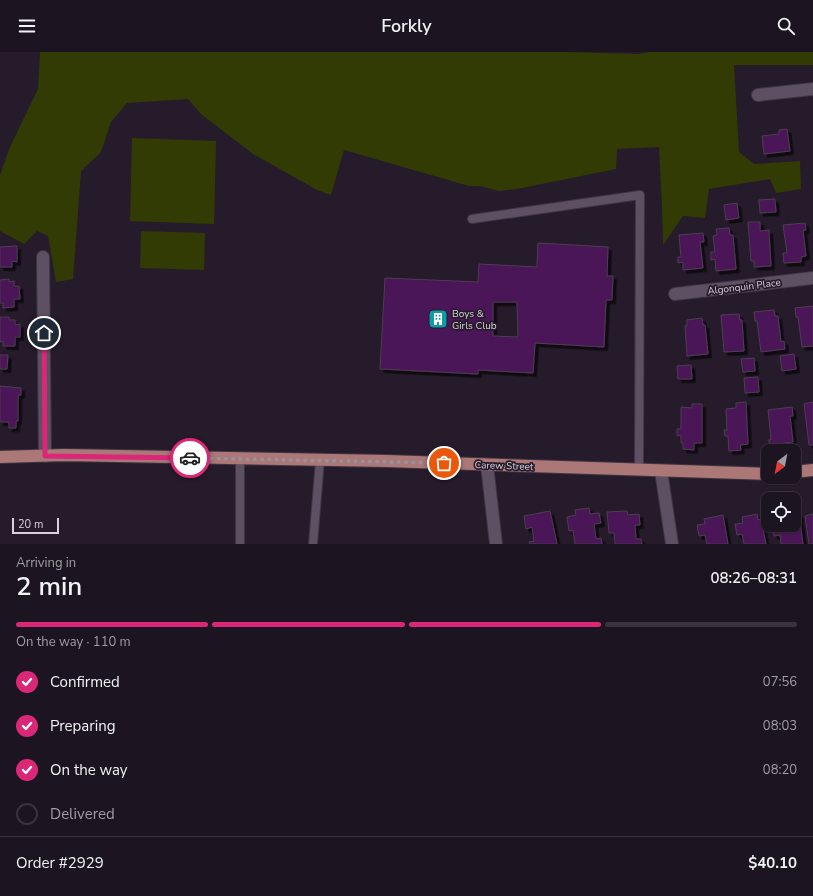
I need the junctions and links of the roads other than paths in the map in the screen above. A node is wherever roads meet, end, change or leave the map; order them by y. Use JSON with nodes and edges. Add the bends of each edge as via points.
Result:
{"nodes":[{"id":1,"x":813,"y":89,"type":"edge"},
{"id":2,"x":758,"y":95,"type":"dead end"},
{"id":3,"x":472,"y":219,"type":"dead end"},
{"id":4,"x":43,"y":257,"type":"dead end"},
{"id":5,"x":813,"y":278,"type":"edge"},
{"id":6,"x":675,"y":294,"type":"dead end"},
{"id":7,"x":45,"y":456,"type":"junction"},
{"id":8,"x":0,"y":457,"type":"edge"},
{"id":9,"x":240,"y":459,"type":"junction"},
{"id":10,"x":320,"y":460,"type":"junction"},
{"id":11,"x":487,"y":465,"type":"junction"},
{"id":12,"x":638,"y":470,"type":"junction"},
{"id":13,"x":813,"y":470,"type":"edge"},
{"id":14,"x":661,"y":471,"type":"junction"},
{"id":15,"x":801,"y":471,"type":"edge"},
{"id":16,"x":761,"y":474,"type":"edge"},
{"id":17,"x":240,"y":544,"type":"edge"},
{"id":18,"x":313,"y":544,"type":"edge"},
{"id":19,"x":496,"y":544,"type":"edge"},
{"id":20,"x":672,"y":544,"type":"edge"}],
"edges":[{"from":1,"to":2,"type":"street"},
{"from":3,"to":12,"type":"lane","via":[[640,195]]},
{"from":4,"to":7,"type":"street"},
{"from":5,"to":6,"type":"street","name":"Algonquin Place"},
{"from":7,"to":8,"type":"main road","name":"Carew Street"},
{"from":7,"to":9,"type":"main road","name":"Carew Street"},
{"from":9,"to":10,"type":"main road","name":"Carew Street"},
{"from":9,"to":17,"type":"lane"},
{"from":10,"to":11,"type":"main road","name":"Carew Street"},
{"from":10,"to":18,"type":"lane"},
{"from":11,"to":12,"type":"main road","name":"Carew Street"},
{"from":11,"to":19,"type":"street"},
{"from":12,"to":14,"type":"main road","name":"Carew Street"},
{"from":13,"to":15,"type":"main road"},
{"from":14,"to":16,"type":"main road","name":"Carew Street"},
{"from":14,"to":20,"type":"street"}]}
